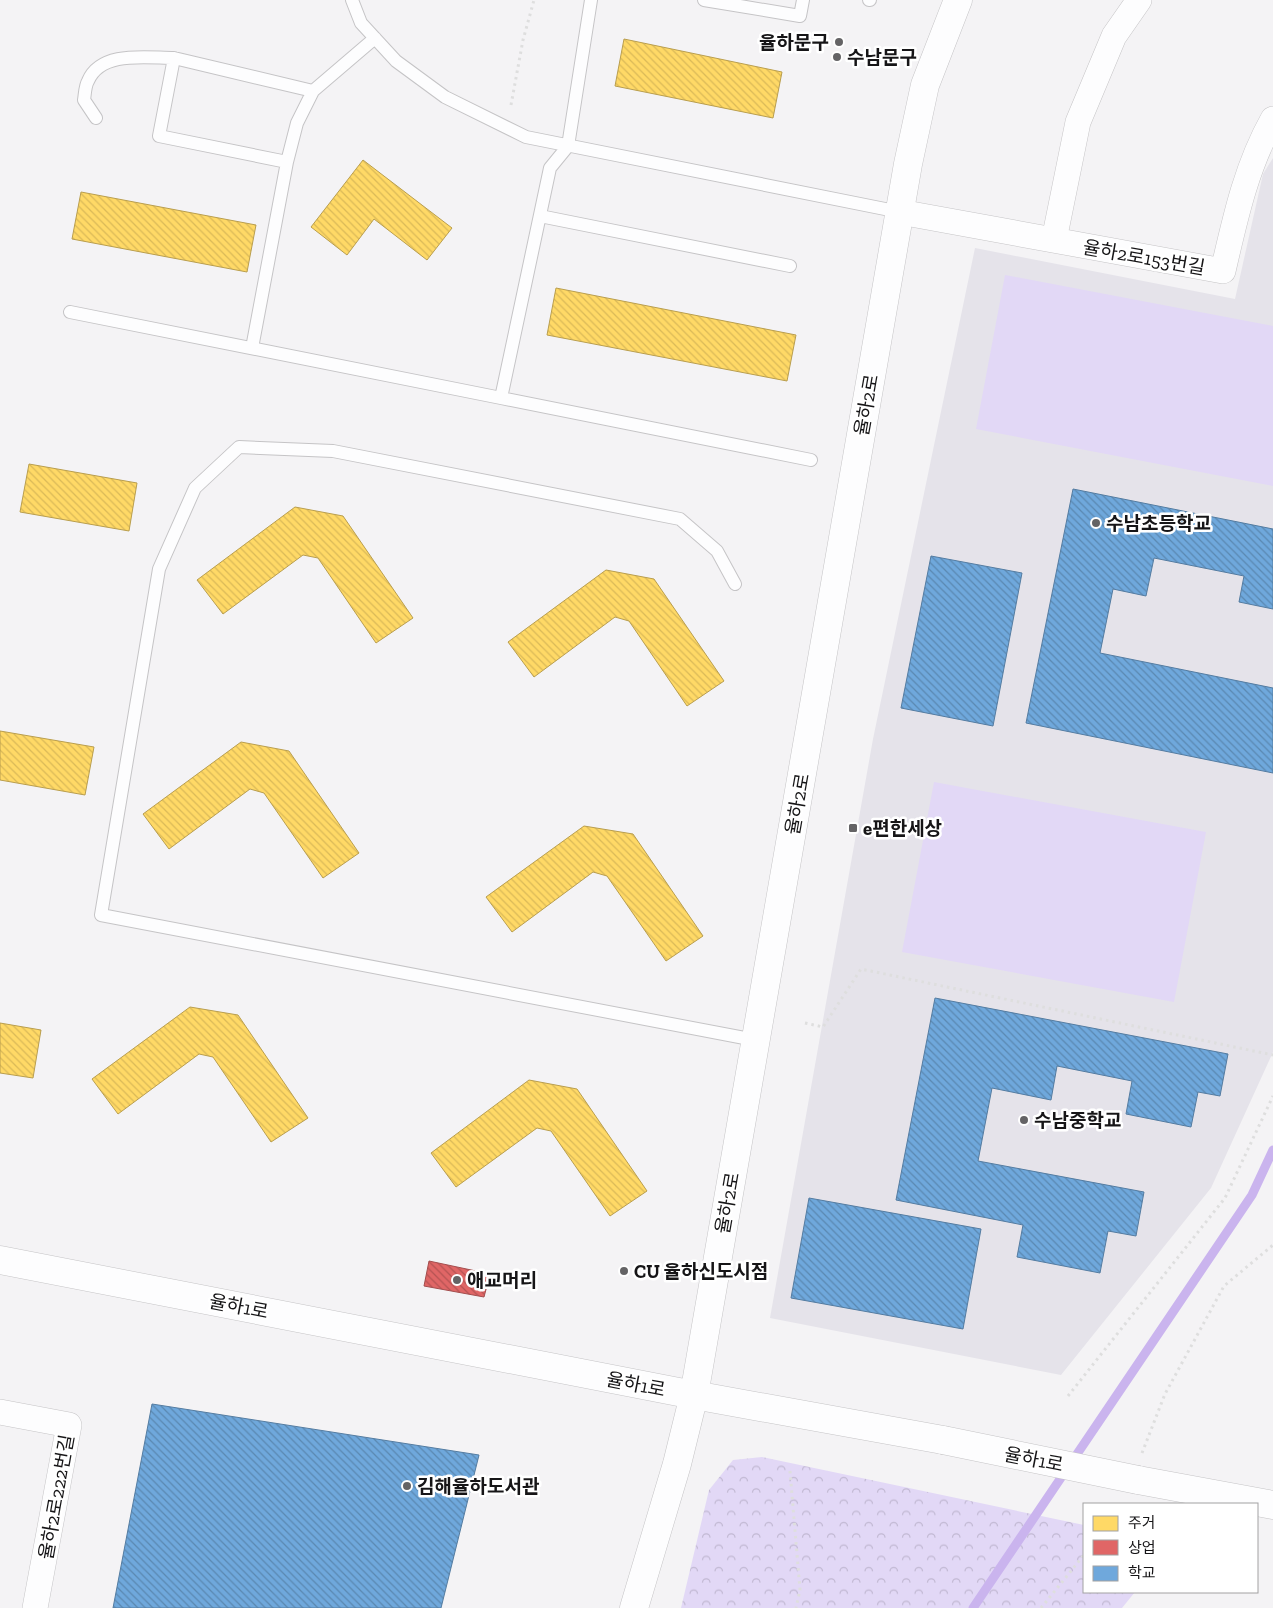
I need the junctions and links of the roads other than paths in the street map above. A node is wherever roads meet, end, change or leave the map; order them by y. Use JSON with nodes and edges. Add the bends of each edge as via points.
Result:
{"nodes":[{"id":1,"x":352,"y":0,"type":"edge"},
{"id":2,"x":591,"y":0,"type":"edge"},
{"id":3,"x":704,"y":0,"type":"edge"},
{"id":4,"x":803,"y":0,"type":"edge"},
{"id":5,"x":958,"y":0,"type":"edge"},
{"id":6,"x":1139,"y":0,"type":"edge"},
{"id":7,"x":375,"y":38,"type":"junction"},
{"id":8,"x":174,"y":58,"type":"junction"},
{"id":9,"x":313,"y":91,"type":"junction"},
{"id":10,"x":96,"y":118,"type":"dead end"},
{"id":11,"x":1273,"y":120,"type":"edge"},
{"id":12,"x":568,"y":146,"type":"junction"},
{"id":13,"x":287,"y":162,"type":"junction"},
{"id":14,"x":900,"y":212,"type":"junction"},
{"id":15,"x":540,"y":216,"type":"junction"},
{"id":16,"x":1054,"y":240,"type":"junction"},
{"id":17,"x":790,"y":266,"type":"dead end"},
{"id":18,"x":70,"y":312,"type":"dead end"},
{"id":19,"x":252,"y":348,"type":"junction"},
{"id":20,"x":501,"y":398,"type":"junction"},
{"id":21,"x":811,"y":460,"type":"dead end"},
{"id":22,"x":735,"y":584,"type":"dead end"},
{"id":23,"x":756,"y":1040,"type":"junction"},
{"id":24,"x":0,"y":1260,"type":"edge"},
{"id":25,"x":694,"y":1395,"type":"junction"},
{"id":26,"x":0,"y":1412,"type":"edge"},
{"id":27,"x":1273,"y":1505,"type":"edge"},
{"id":28,"x":35,"y":1608,"type":"edge"},
{"id":29,"x":634,"y":1608,"type":"edge"}],
"edges":[{"from":1,"to":7,"type":"lane","via":[[361,23]]},
{"from":2,"to":12,"type":"lane"},
{"from":3,"to":4,"type":"lane","via":[[800,16]]},
{"from":5,"to":14,"type":"street","name":"율하2로","via":[[925,86]]},
{"from":6,"to":16,"type":"street","via":[[1114,36],[1078,122]]},
{"from":7,"to":9,"type":"lane"},
{"from":7,"to":12,"type":"lane","via":[[396,61],[445,96],[526,137]]},
{"from":8,"to":9,"type":"lane"},
{"from":8,"to":10,"type":"lane","via":[[116,59],[96,68],[87,81],[84,100]]},
{"from":8,"to":13,"type":"lane","via":[[159,136]]},
{"from":9,"to":13,"type":"lane","via":[[297,123]]},
{"from":11,"to":16,"type":"street","name":"율하2로153번길","via":[[1250,167],[1223,271]]},
{"from":12,"to":14,"type":"lane"},
{"from":12,"to":15,"type":"lane","via":[[550,168]]},
{"from":13,"to":19,"type":"lane"},
{"from":14,"to":16,"type":"street","name":"율하2로153번길"},
{"from":14,"to":23,"type":"street","name":"율하2로"},
{"from":15,"to":17,"type":"lane"},
{"from":15,"to":20,"type":"lane"},
{"from":18,"to":19,"type":"lane"},
{"from":19,"to":20,"type":"lane"},
{"from":20,"to":21,"type":"lane"},
{"from":22,"to":23,"type":"lane","via":[[718,551],[680,519],[332,451],[239,448],[196,488],[159,569],[101,915]]},
{"from":23,"to":25,"type":"street","name":"율하2로"},
{"from":24,"to":25,"type":"street","name":"율하1로"},
{"from":25,"to":27,"type":"street","name":"율하1로","bridge":true,"via":[[943,1440],[1139,1469]]},
{"from":25,"to":29,"type":"street","name":"율하2로","via":[[678,1464]]},
{"from":26,"to":28,"type":"street","name":"율하2로222번길","via":[[69,1425]]}]}
